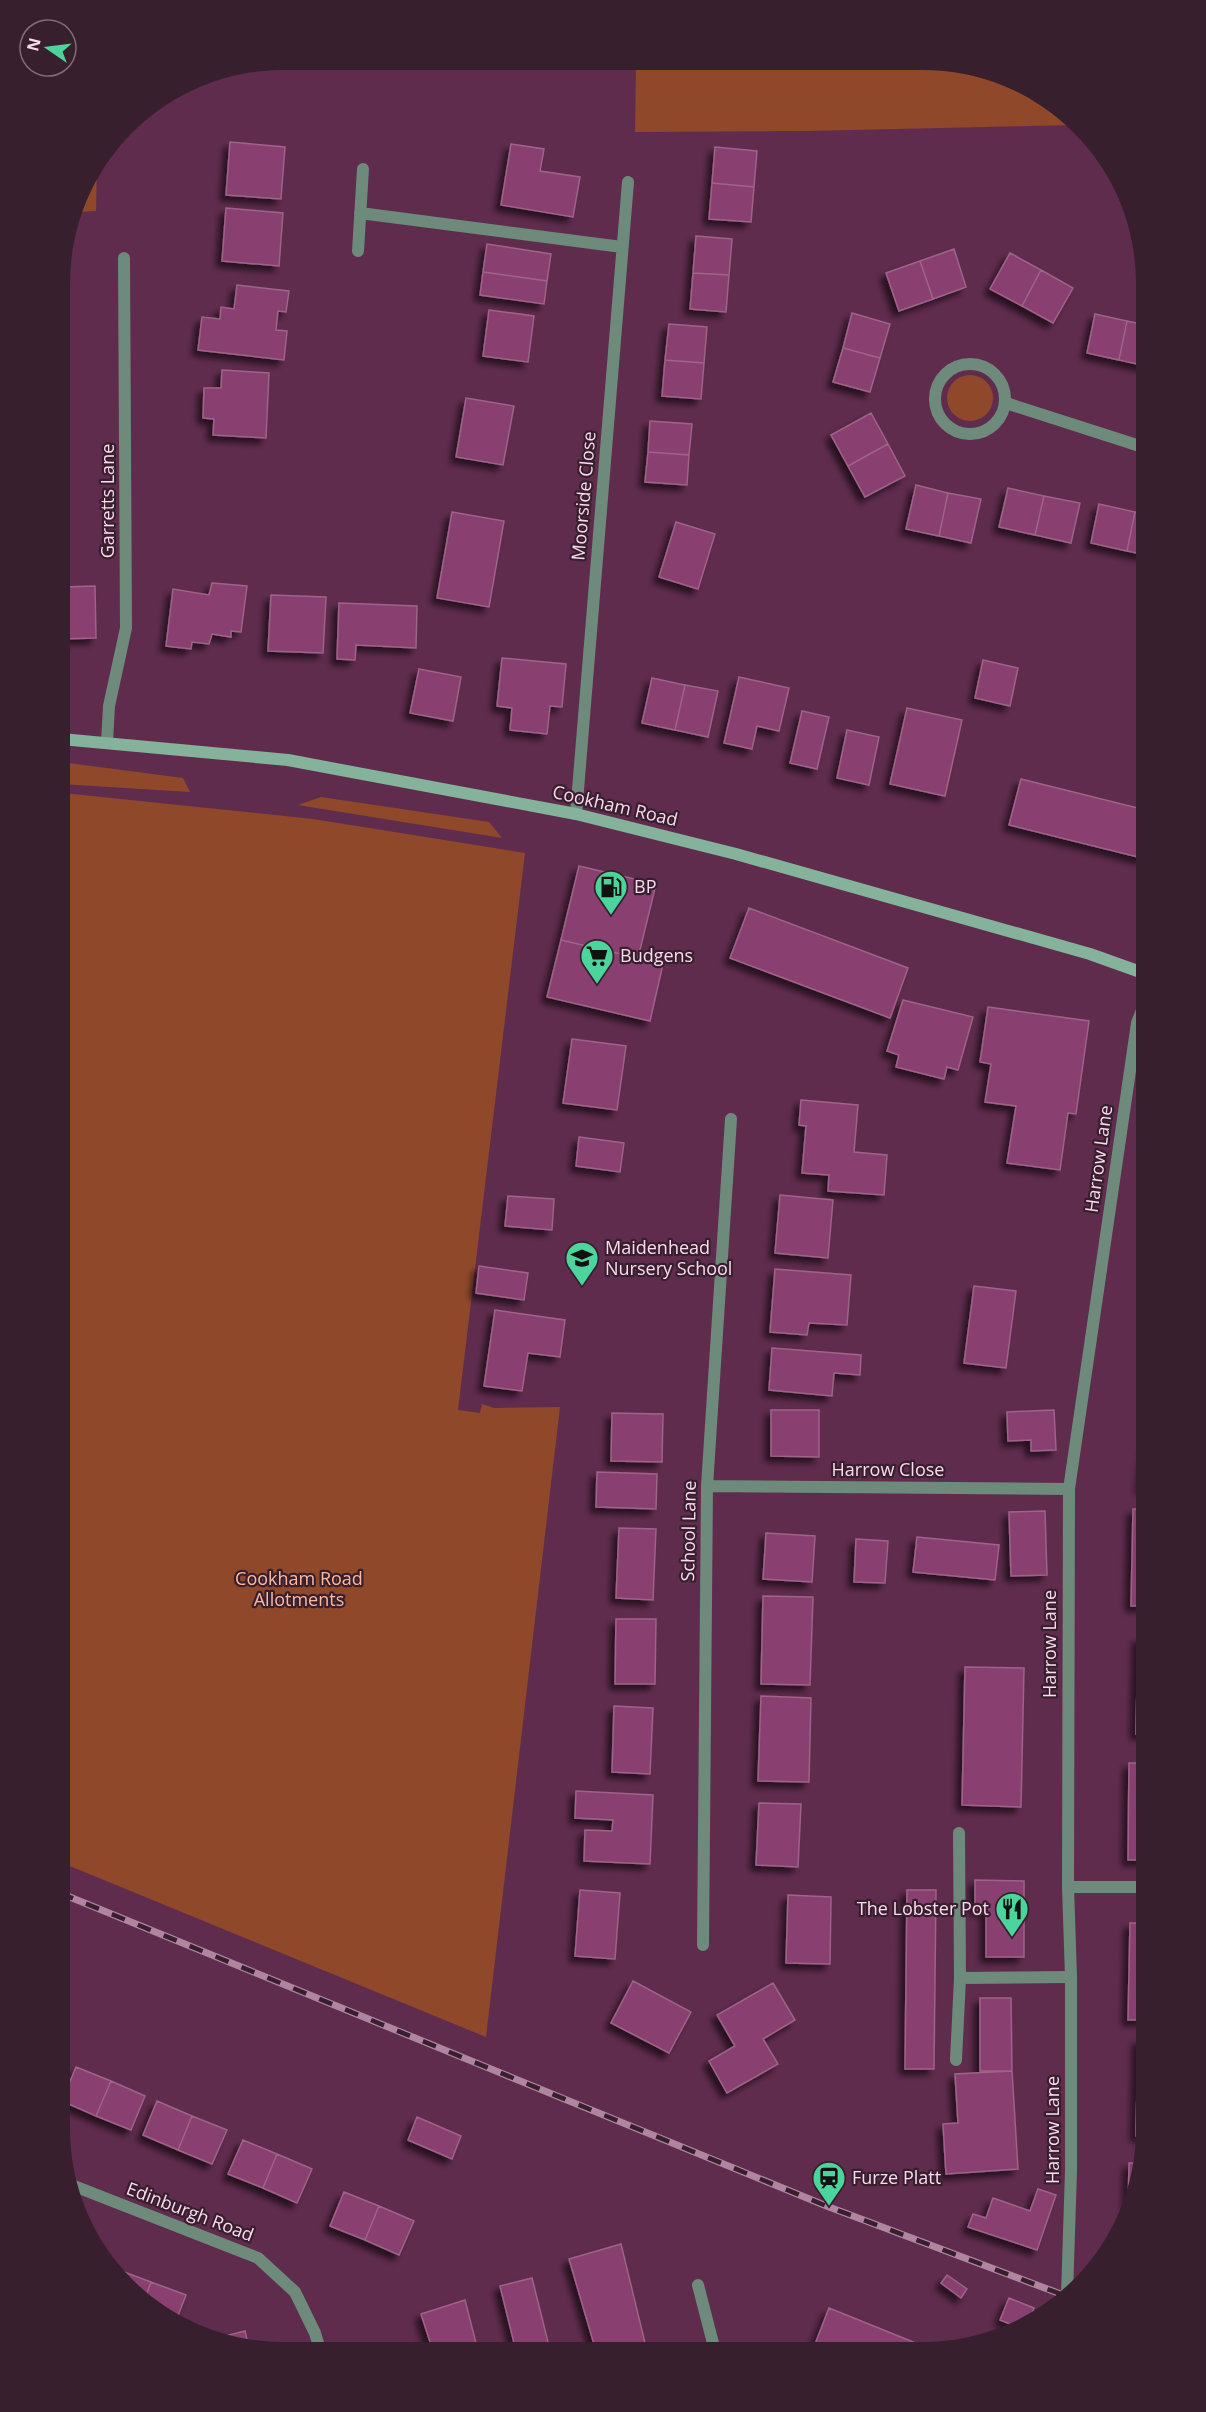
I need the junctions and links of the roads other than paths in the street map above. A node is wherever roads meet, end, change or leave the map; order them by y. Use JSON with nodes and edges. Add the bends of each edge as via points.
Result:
{"nodes":[{"id":1,"x":363,"y":169,"type":"dead end"},
{"id":2,"x":628,"y":182,"type":"dead end"},
{"id":3,"x":360,"y":213,"type":"junction"},
{"id":4,"x":622,"y":247,"type":"junction"},
{"id":5,"x":358,"y":252,"type":"dead end"},
{"id":6,"x":124,"y":258,"type":"dead end"},
{"id":7,"x":1006,"y":404,"type":"junction"},
{"id":8,"x":1136,"y":445,"type":"edge"},
{"id":9,"x":70,"y":740,"type":"edge"},
{"id":10,"x":107,"y":742,"type":"junction"},
{"id":11,"x":576,"y":814,"type":"junction"},
{"id":12,"x":1136,"y":970,"type":"edge"},
{"id":13,"x":1136,"y":1030,"type":"edge"},
{"id":14,"x":731,"y":1119,"type":"dead end"},
{"id":15,"x":707,"y":1486,"type":"junction"},
{"id":16,"x":1069,"y":1490,"type":"junction"},
{"id":17,"x":959,"y":1833,"type":"dead end"},
{"id":18,"x":1068,"y":1887,"type":"junction"},
{"id":19,"x":1136,"y":1887,"type":"edge"},
{"id":20,"x":703,"y":1945,"type":"dead end"},
{"id":21,"x":1071,"y":1977,"type":"junction"},
{"id":22,"x":960,"y":1978,"type":"junction"},
{"id":23,"x":957,"y":2060,"type":"dead end"},
{"id":24,"x":79,"y":2188,"type":"edge"},
{"id":25,"x":698,"y":2285,"type":"dead end"},
{"id":26,"x":1067,"y":2285,"type":"edge"},
{"id":27,"x":318,"y":2342,"type":"edge"},
{"id":28,"x":713,"y":2342,"type":"edge"}],
"edges":[{"from":1,"to":3,"type":"street"},
{"from":2,"to":4,"type":"street","name":"Moorside Close"},
{"from":3,"to":4,"type":"street"},
{"from":3,"to":5,"type":"street"},
{"from":4,"to":11,"type":"street","name":"Moorside Close"},
{"from":6,"to":10,"type":"street","name":"Garretts Lane","via":[[126,628],[109,706]]},
{"from":7,"to":7,"type":"street","via":[[1002,381],[984,364],[960,363],[940,377],[933,401],[942,422],[961,434],[985,432],[998,422]]},
{"from":7,"to":8,"type":"street"},
{"from":9,"to":10,"type":"main road","name":"Cookham Road"},
{"from":10,"to":11,"type":"main road","name":"Cookham Road","via":[[288,760]]},
{"from":11,"to":12,"type":"main road","name":"Cookham Road","via":[[748,857]]},
{"from":13,"to":16,"type":"street","name":"Harrow Lane"},
{"from":14,"to":15,"type":"street","name":"School Lane"},
{"from":15,"to":16,"type":"street","name":"Harrow Close"},
{"from":15,"to":20,"type":"street","name":"School Lane"},
{"from":16,"to":18,"type":"street","name":"Harrow Lane"},
{"from":17,"to":22,"type":"street"},
{"from":18,"to":19,"type":"street"},
{"from":18,"to":21,"type":"street","name":"Harrow Lane"},
{"from":21,"to":22,"type":"street"},
{"from":21,"to":26,"type":"street","name":"Harrow Lane"},
{"from":22,"to":23,"type":"street"},
{"from":24,"to":27,"type":"street","name":"Edinburgh Road","via":[[258,2258],[295,2292]]},
{"from":25,"to":28,"type":"street"}]}
